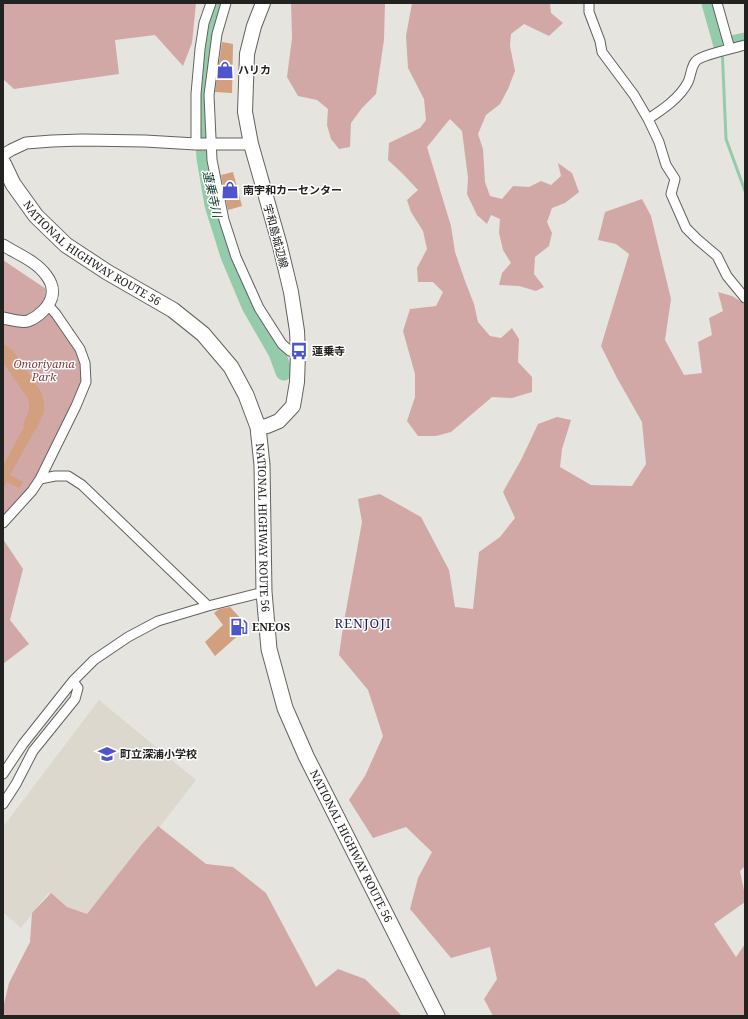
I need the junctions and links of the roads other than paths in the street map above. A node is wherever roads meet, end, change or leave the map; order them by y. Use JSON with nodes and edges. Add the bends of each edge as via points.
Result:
{"nodes":[{"id":1,"x":211,"y":3,"type":"edge"},
{"id":2,"x":226,"y":3,"type":"edge"},
{"id":3,"x":263,"y":3,"type":"edge"},
{"id":4,"x":589,"y":3,"type":"edge"},
{"id":5,"x":717,"y":3,"type":"edge"},
{"id":6,"x":745,"y":45,"type":"edge"},
{"id":7,"x":730,"y":49,"type":"junction"},
{"id":8,"x":648,"y":119,"type":"junction"},
{"id":9,"x":196,"y":144,"type":"junction"},
{"id":10,"x":211,"y":144,"type":"junction"},
{"id":11,"x":251,"y":144,"type":"junction"},
{"id":12,"x":3,"y":155,"type":"edge"},
{"id":13,"x":3,"y":163,"type":"edge"},
{"id":14,"x":3,"y":245,"type":"edge"},
{"id":15,"x":745,"y":298,"type":"edge"},
{"id":16,"x":48,"y":305,"type":"junction"},
{"id":17,"x":3,"y":318,"type":"edge"},
{"id":18,"x":298,"y":354,"type":"junction"},
{"id":19,"x":258,"y":427,"type":"junction"},
{"id":20,"x":40,"y":479,"type":"junction"},
{"id":21,"x":3,"y":523,"type":"edge"},
{"id":22,"x":264,"y":592,"type":"junction"},
{"id":23,"x":208,"y":606,"type":"junction"},
{"id":24,"x":73,"y":680,"type":"junction"},
{"id":25,"x":3,"y":774,"type":"edge"},
{"id":26,"x":3,"y":804,"type":"edge"},
{"id":27,"x":437,"y":1016,"type":"edge"}],
"edges":[{"from":1,"to":9,"type":"street","via":[[204,23],[200,49],[196,94]]},
{"from":2,"to":10,"type":"street","via":[[217,34],[209,95]]},
{"from":3,"to":11,"type":"main road","name":"宇和島城辺線","via":[[247,54],[245,112]]},
{"from":4,"to":8,"type":"street","via":[[602,52],[634,95]]},
{"from":5,"to":7,"type":"street"},
{"from":6,"to":7,"type":"street"},
{"from":7,"to":8,"type":"street","via":[[702,57],[695,62],[688,82],[681,92]]},
{"from":8,"to":15,"type":"street","via":[[666,165],[676,179],[671,194],[686,228],[718,256],[727,276]]},
{"from":9,"to":10,"type":"street"},
{"from":9,"to":12,"type":"street","via":[[52,141],[26,143]]},
{"from":10,"to":11,"type":"street"},
{"from":10,"to":18,"type":"street","via":[[224,220],[236,256],[259,308],[282,344]]},
{"from":11,"to":18,"type":"main road","name":"宇和島城辺線","via":[[291,292]]},
{"from":13,"to":19,"type":"highway","name":"NATIONAL HIGHWAY ROUTE 56","via":[[13,184],[36,216],[66,245],[173,310],[203,334],[231,367],[246,395]]},
{"from":14,"to":16,"type":"street","via":[[35,264],[45,274],[52,290]]},
{"from":16,"to":17,"type":"street","via":[[39,315],[27,321]]},
{"from":16,"to":20,"type":"street","via":[[80,350],[85,363],[86,382]]},
{"from":18,"to":19,"type":"main road","name":"宇和島城辺線","via":[[293,406],[279,421]]},
{"from":19,"to":22,"type":"highway","name":"NATIONAL HIGHWAY ROUTE 56","via":[[262,465]]},
{"from":20,"to":21,"type":"street"},
{"from":20,"to":23,"type":"street","via":[[68,476],[82,485]]},
{"from":22,"to":23,"type":"street"},
{"from":22,"to":27,"type":"highway","name":"NATIONAL HIGHWAY ROUTE 56","via":[[269,649],[285,708],[306,756]]},
{"from":23,"to":24,"type":"street","via":[[158,622],[128,637],[94,660]]},
{"from":24,"to":25,"type":"street"},
{"from":24,"to":26,"type":"street","via":[[78,688],[75,699],[34,751]]}]}
